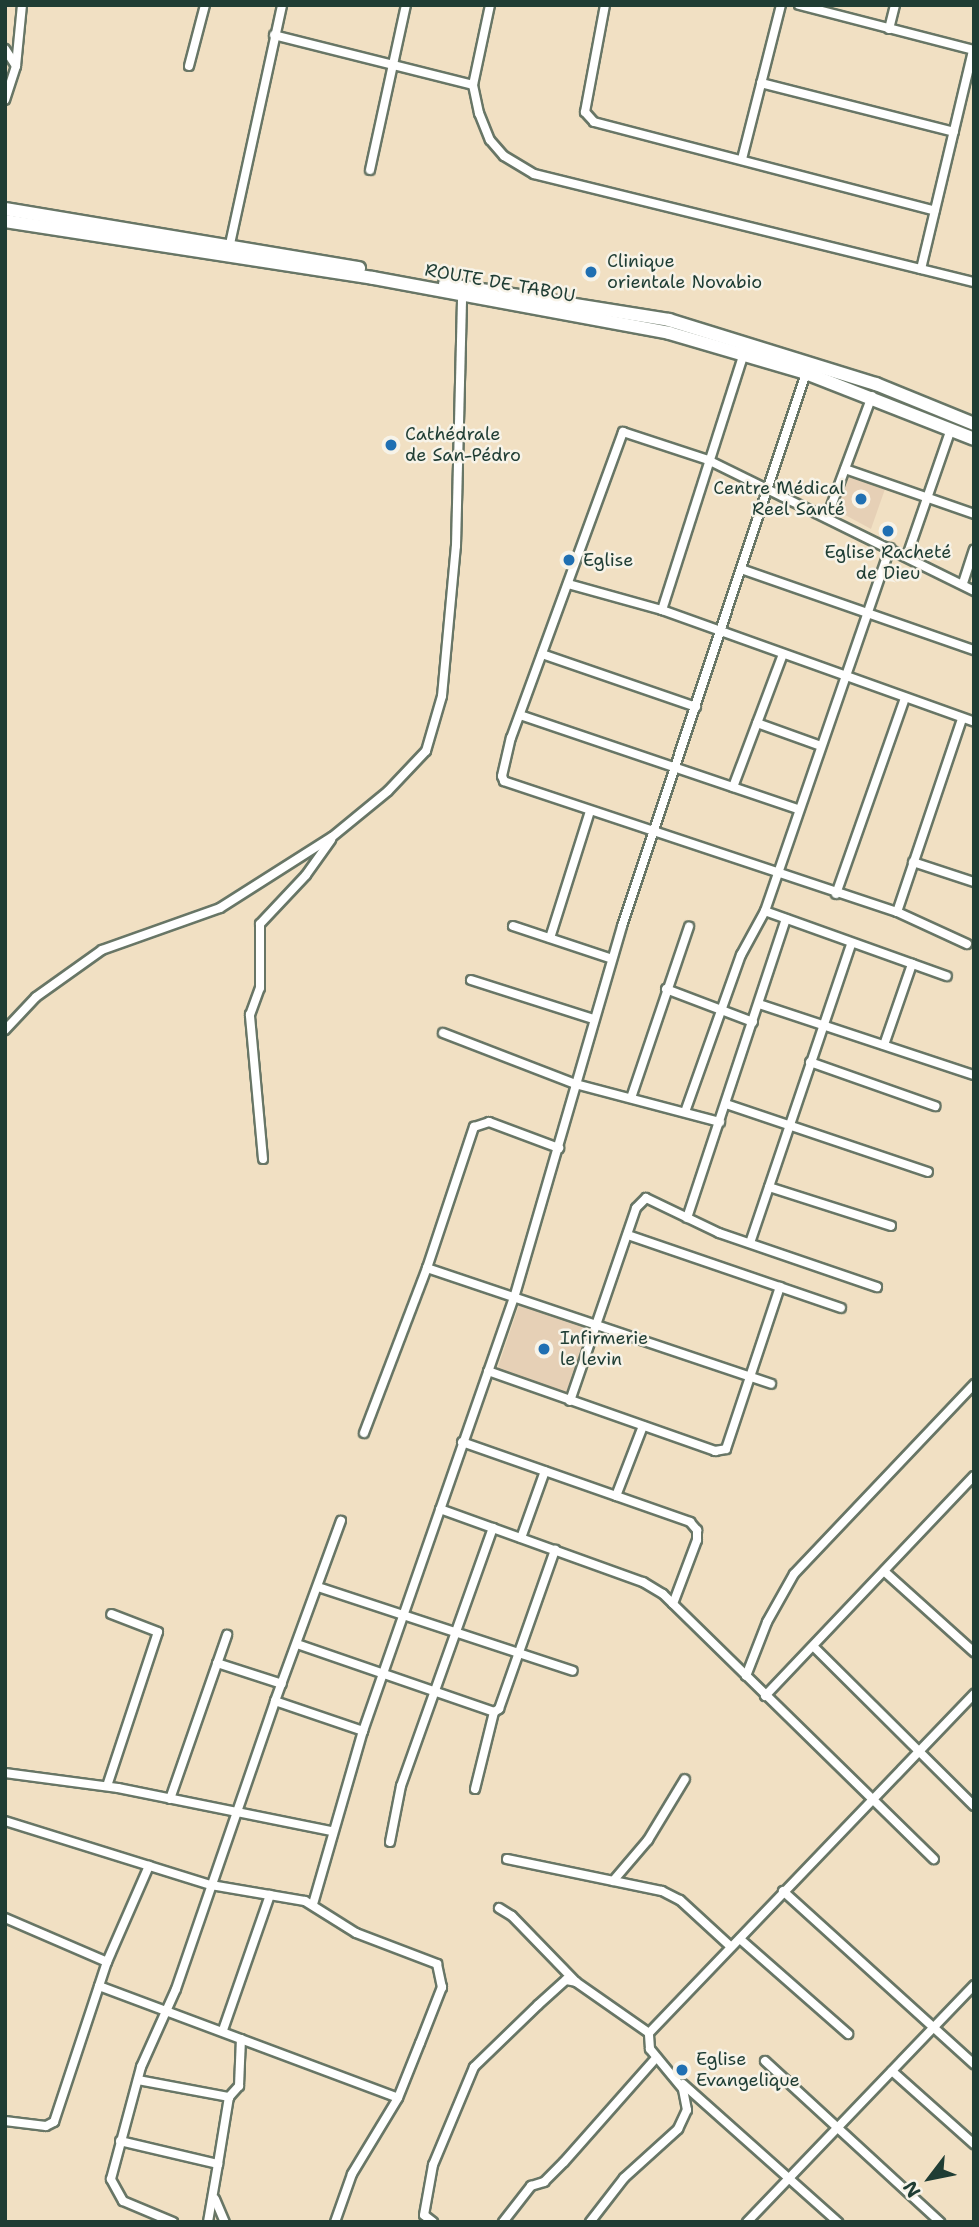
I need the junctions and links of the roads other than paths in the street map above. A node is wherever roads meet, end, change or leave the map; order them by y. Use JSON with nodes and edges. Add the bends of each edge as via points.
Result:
{"nodes":[{"id":1,"x":22,"y":5,"type":"edge"},
{"id":2,"x":205,"y":5,"type":"edge"},
{"id":3,"x":282,"y":5,"type":"edge"},
{"id":4,"x":406,"y":5,"type":"edge"},
{"id":5,"x":490,"y":5,"type":"edge"},
{"id":6,"x":605,"y":5,"type":"edge"},
{"id":7,"x":781,"y":5,"type":"edge"},
{"id":8,"x":799,"y":5,"type":"edge"},
{"id":9,"x":895,"y":5,"type":"edge"},
{"id":10,"x":889,"y":29,"type":"junction"},
{"id":11,"x":274,"y":35,"type":"junction"},
{"id":12,"x":5,"y":49,"type":"edge"},
{"id":13,"x":974,"y":50,"type":"edge"},
{"id":14,"x":391,"y":65,"type":"junction"},
{"id":15,"x":16,"y":66,"type":"junction"},
{"id":16,"x":189,"y":66,"type":"dead end"},
{"id":17,"x":761,"y":83,"type":"junction"},
{"id":18,"x":472,"y":85,"type":"junction"},
{"id":19,"x":5,"y":100,"type":"edge"},
{"id":20,"x":954,"y":132,"type":"junction"},
{"id":21,"x":742,"y":159,"type":"junction"},
{"id":22,"x":370,"y":170,"type":"dead end"},
{"id":23,"x":5,"y":209,"type":"edge"},
{"id":24,"x":935,"y":211,"type":"junction"},
{"id":25,"x":5,"y":221,"type":"edge"},
{"id":26,"x":230,"y":244,"type":"junction"},
{"id":27,"x":921,"y":270,"type":"junction"},
{"id":28,"x":974,"y":282,"type":"edge"},
{"id":29,"x":462,"y":296,"type":"junction"},
{"id":30,"x":744,"y":353,"type":"junction"},
{"id":31,"x":806,"y":373,"type":"junction"},
{"id":32,"x":872,"y":396,"type":"junction"},
{"id":33,"x":951,"y":429,"type":"junction"},
{"id":34,"x":972,"y":429,"type":"edge"},
{"id":35,"x":708,"y":460,"type":"junction"},
{"id":36,"x":845,"y":469,"type":"junction"},
{"id":37,"x":768,"y":488,"type":"junction"},
{"id":38,"x":926,"y":497,"type":"junction"},
{"id":39,"x":974,"y":514,"type":"edge"},
{"id":40,"x":827,"y":517,"type":"junction"},
{"id":41,"x":890,"y":548,"type":"junction"},
{"id":42,"x":974,"y":550,"type":"edge"},
{"id":43,"x":907,"y":556,"type":"junction"},
{"id":44,"x":741,"y":569,"type":"junction"},
{"id":45,"x":962,"y":583,"type":"junction"},
{"id":46,"x":568,"y":584,"type":"junction"},
{"id":47,"x":974,"y":591,"type":"edge"},
{"id":48,"x":662,"y":610,"type":"junction"},
{"id":49,"x":868,"y":613,"type":"junction"},
{"id":50,"x":721,"y":631,"type":"junction"},
{"id":51,"x":974,"y":650,"type":"edge"},
{"id":52,"x":542,"y":654,"type":"junction"},
{"id":53,"x":783,"y":654,"type":"junction"},
{"id":54,"x":845,"y":676,"type":"junction"},
{"id":55,"x":905,"y":698,"type":"junction"},
{"id":56,"x":696,"y":707,"type":"junction"},
{"id":57,"x":520,"y":715,"type":"junction"},
{"id":58,"x":962,"y":719,"type":"junction"},
{"id":59,"x":974,"y":722,"type":"edge"},
{"id":60,"x":757,"y":723,"type":"junction"},
{"id":61,"x":821,"y":746,"type":"junction"},
{"id":62,"x":677,"y":768,"type":"junction"},
{"id":63,"x":733,"y":787,"type":"junction"},
{"id":64,"x":799,"y":809,"type":"junction"},
{"id":65,"x":590,"y":811,"type":"junction"},
{"id":66,"x":653,"y":832,"type":"junction"},
{"id":67,"x":332,"y":837,"type":"junction"},
{"id":68,"x":913,"y":862,"type":"junction"},
{"id":69,"x":775,"y":874,"type":"junction"},
{"id":70,"x":974,"y":882,"type":"edge"},
{"id":71,"x":836,"y":894,"type":"junction"},
{"id":72,"x":765,"y":911,"type":"junction"},
{"id":73,"x":897,"y":912,"type":"junction"},
{"id":74,"x":786,"y":919,"type":"junction"},
{"id":75,"x":513,"y":926,"type":"dead end"},
{"id":76,"x":689,"y":927,"type":"dead end"},
{"id":77,"x":550,"y":938,"type":"junction"},
{"id":78,"x":850,"y":944,"type":"junction"},
{"id":79,"x":967,"y":944,"type":"dead end"},
{"id":80,"x":612,"y":959,"type":"junction"},
{"id":81,"x":912,"y":964,"type":"junction"},
{"id":82,"x":947,"y":976,"type":"dead end"},
{"id":83,"x":471,"y":980,"type":"dead end"},
{"id":84,"x":666,"y":989,"type":"junction"},
{"id":85,"x":759,"y":1004,"type":"junction"},
{"id":86,"x":722,"y":1010,"type":"junction"},
{"id":87,"x":593,"y":1019,"type":"junction"},
{"id":88,"x":753,"y":1022,"type":"junction"},
{"id":89,"x":823,"y":1023,"type":"junction"},
{"id":90,"x":5,"y":1030,"type":"edge"},
{"id":91,"x":443,"y":1033,"type":"dead end"},
{"id":92,"x":884,"y":1045,"type":"junction"},
{"id":93,"x":810,"y":1062,"type":"junction"},
{"id":94,"x":974,"y":1075,"type":"edge"},
{"id":95,"x":575,"y":1084,"type":"junction"},
{"id":96,"x":631,"y":1098,"type":"junction"},
{"id":97,"x":726,"y":1104,"type":"junction"},
{"id":98,"x":935,"y":1106,"type":"dead end"},
{"id":99,"x":685,"y":1112,"type":"junction"},
{"id":100,"x":720,"y":1122,"type":"junction"},
{"id":101,"x":791,"y":1124,"type":"junction"},
{"id":102,"x":559,"y":1148,"type":"junction"},
{"id":103,"x":263,"y":1159,"type":"dead end"},
{"id":104,"x":928,"y":1172,"type":"dead end"},
{"id":105,"x":769,"y":1187,"type":"junction"},
{"id":106,"x":687,"y":1218,"type":"junction"},
{"id":107,"x":891,"y":1226,"type":"dead end"},
{"id":108,"x":628,"y":1235,"type":"junction"},
{"id":109,"x":750,"y":1243,"type":"junction"},
{"id":110,"x":427,"y":1268,"type":"junction"},
{"id":111,"x":780,"y":1287,"type":"junction"},
{"id":112,"x":877,"y":1287,"type":"dead end"},
{"id":113,"x":514,"y":1298,"type":"junction"},
{"id":114,"x":841,"y":1308,"type":"dead end"},
{"id":115,"x":598,"y":1325,"type":"junction"},
{"id":116,"x":488,"y":1371,"type":"junction"},
{"id":117,"x":750,"y":1377,"type":"junction"},
{"id":118,"x":771,"y":1384,"type":"dead end"},
{"id":119,"x":974,"y":1384,"type":"edge"},
{"id":120,"x":570,"y":1401,"type":"junction"},
{"id":121,"x":643,"y":1426,"type":"junction"},
{"id":122,"x":364,"y":1433,"type":"dead end"},
{"id":123,"x":462,"y":1442,"type":"junction"},
{"id":124,"x":545,"y":1471,"type":"junction"},
{"id":125,"x":973,"y":1479,"type":"edge"},
{"id":126,"x":616,"y":1496,"type":"junction"},
{"id":127,"x":440,"y":1509,"type":"junction"},
{"id":128,"x":341,"y":1521,"type":"dead end"},
{"id":129,"x":493,"y":1528,"type":"junction"},
{"id":130,"x":521,"y":1538,"type":"junction"},
{"id":131,"x":555,"y":1550,"type":"junction"},
{"id":132,"x":884,"y":1572,"type":"junction"},
{"id":133,"x":318,"y":1587,"type":"junction"},
{"id":134,"x":673,"y":1604,"type":"junction"},
{"id":135,"x":111,"y":1614,"type":"dead end"},
{"id":136,"x":408,"y":1614,"type":"junction"},
{"id":137,"x":456,"y":1630,"type":"junction"},
{"id":138,"x":227,"y":1635,"type":"dead end"},
{"id":139,"x":297,"y":1644,"type":"junction"},
{"id":140,"x":815,"y":1648,"type":"junction"},
{"id":141,"x":519,"y":1650,"type":"junction"},
{"id":142,"x":974,"y":1652,"type":"edge"},
{"id":143,"x":217,"y":1663,"type":"junction"},
{"id":144,"x":573,"y":1671,"type":"dead end"},
{"id":145,"x":386,"y":1673,"type":"junction"},
{"id":146,"x":746,"y":1676,"type":"junction"},
{"id":147,"x":282,"y":1684,"type":"junction"},
{"id":148,"x":436,"y":1690,"type":"junction"},
{"id":149,"x":974,"y":1694,"type":"edge"},
{"id":150,"x":765,"y":1696,"type":"junction"},
{"id":151,"x":275,"y":1701,"type":"junction"},
{"id":152,"x":494,"y":1712,"type":"junction"},
{"id":153,"x":363,"y":1731,"type":"junction"},
{"id":154,"x":917,"y":1751,"type":"junction"},
{"id":155,"x":7,"y":1773,"type":"edge"},
{"id":156,"x":685,"y":1779,"type":"dead end"},
{"id":157,"x":5,"y":1783,"type":"edge"},
{"id":158,"x":107,"y":1786,"type":"junction"},
{"id":159,"x":475,"y":1789,"type":"dead end"},
{"id":160,"x":170,"y":1799,"type":"junction"},
{"id":161,"x":870,"y":1800,"type":"junction"},
{"id":162,"x":974,"y":1806,"type":"edge"},
{"id":163,"x":237,"y":1813,"type":"junction"},
{"id":164,"x":5,"y":1821,"type":"edge"},
{"id":165,"x":332,"y":1831,"type":"junction"},
{"id":166,"x":390,"y":1842,"type":"dead end"},
{"id":167,"x":507,"y":1859,"type":"dead end"},
{"id":168,"x":934,"y":1860,"type":"dead end"},
{"id":169,"x":149,"y":1866,"type":"junction"},
{"id":170,"x":613,"y":1881,"type":"junction"},
{"id":171,"x":211,"y":1885,"type":"junction"},
{"id":172,"x":783,"y":1891,"type":"junction"},
{"id":173,"x":270,"y":1895,"type":"junction"},
{"id":174,"x":313,"y":1905,"type":"junction"},
{"id":175,"x":499,"y":1908,"type":"dead end"},
{"id":176,"x":5,"y":1918,"type":"edge"},
{"id":177,"x":740,"y":1939,"type":"junction"},
{"id":178,"x":730,"y":1946,"type":"junction"},
{"id":179,"x":107,"y":1962,"type":"junction"},
{"id":180,"x":576,"y":1982,"type":"junction"},
{"id":181,"x":974,"y":1985,"type":"edge"},
{"id":182,"x":99,"y":1986,"type":"junction"},
{"id":183,"x":164,"y":2010,"type":"junction"},
{"id":184,"x":933,"y":2025,"type":"junction"},
{"id":185,"x":223,"y":2030,"type":"junction"},
{"id":186,"x":649,"y":2033,"type":"junction"},
{"id":187,"x":848,"y":2034,"type":"dead end"},
{"id":188,"x":241,"y":2039,"type":"junction"},
{"id":189,"x":656,"y":2057,"type":"junction"},
{"id":190,"x":765,"y":2061,"type":"dead end"},
{"id":191,"x":974,"y":2064,"type":"edge"},
{"id":192,"x":892,"y":2071,"type":"junction"},
{"id":193,"x":138,"y":2080,"type":"junction"},
{"id":194,"x":678,"y":2080,"type":"junction"},
{"id":195,"x":229,"y":2097,"type":"junction"},
{"id":196,"x":398,"y":2098,"type":"junction"},
{"id":197,"x":5,"y":2121,"type":"edge"},
{"id":198,"x":838,"y":2125,"type":"junction"},
{"id":199,"x":120,"y":2141,"type":"junction"},
{"id":200,"x":974,"y":2144,"type":"edge"},
{"id":201,"x":218,"y":2164,"type":"junction"},
{"id":202,"x":789,"y":2177,"type":"junction"},
{"id":203,"x":214,"y":2198,"type":"junction"},
{"id":204,"x":173,"y":2222,"type":"edge"},
{"id":205,"x":208,"y":2222,"type":"edge"},
{"id":206,"x":225,"y":2222,"type":"edge"},
{"id":207,"x":335,"y":2222,"type":"edge"},
{"id":208,"x":433,"y":2222,"type":"edge"},
{"id":209,"x":503,"y":2222,"type":"edge"},
{"id":210,"x":590,"y":2222,"type":"edge"},
{"id":211,"x":747,"y":2222,"type":"edge"},
{"id":212,"x":838,"y":2222,"type":"edge"},
{"id":213,"x":940,"y":2222,"type":"edge"}],
"edges":[{"from":1,"to":15,"type":"street"},
{"from":2,"to":16,"type":"street"},
{"from":3,"to":11,"type":"street"},
{"from":4,"to":14,"type":"street"},
{"from":5,"to":18,"type":"street"},
{"from":6,"to":21,"type":"street","via":[[588,117]]},
{"from":7,"to":17,"type":"street"},
{"from":8,"to":10,"type":"street"},
{"from":9,"to":10,"type":"street"},
{"from":10,"to":13,"type":"street"},
{"from":11,"to":14,"type":"street"},
{"from":11,"to":26,"type":"street"},
{"from":12,"to":15,"type":"street"},
{"from":13,"to":20,"type":"street"},
{"from":14,"to":18,"type":"street"},
{"from":14,"to":22,"type":"street"},
{"from":15,"to":19,"type":"street"},
{"from":17,"to":20,"type":"street"},
{"from":17,"to":21,"type":"street"},
{"from":18,"to":27,"type":"street","via":[[490,140],[504,156],[534,174]]},
{"from":20,"to":24,"type":"street"},
{"from":21,"to":24,"type":"street"},
{"from":23,"to":26,"type":"main road","name":"ROUTE DE TABOU"},
{"from":24,"to":27,"type":"street"},
{"from":25,"to":29,"type":"main road","name":"ROUTE DE TABOU"},
{"from":26,"to":34,"type":"main road","name":"ROUTE DE TABOU","via":[[669,320],[865,380]]},
{"from":27,"to":28,"type":"street"},
{"from":29,"to":30,"type":"main road","name":"ROUTE DE TABOU","via":[[669,333]]},
{"from":29,"to":67,"type":"street","via":[[462,437],[442,696],[426,751],[388,791]]},
{"from":30,"to":31,"type":"main road","name":"ROUTE DE TABOU"},
{"from":30,"to":35,"type":"street"},
{"from":31,"to":32,"type":"main road","name":"ROUTE DE TABOU"},
{"from":31,"to":37,"type":"street"},
{"from":32,"to":33,"type":"main road","name":"ROUTE DE TABOU"},
{"from":32,"to":36,"type":"street"},
{"from":33,"to":34,"type":"main road","name":"ROUTE DE TABOU"},
{"from":33,"to":38,"type":"street"},
{"from":35,"to":37,"type":"street"},
{"from":35,"to":46,"type":"street","via":[[623,432]]},
{"from":35,"to":48,"type":"street"},
{"from":36,"to":38,"type":"street"},
{"from":36,"to":40,"type":"street"},
{"from":37,"to":40,"type":"street"},
{"from":37,"to":44,"type":"street"},
{"from":38,"to":39,"type":"street"},
{"from":38,"to":43,"type":"street"},
{"from":40,"to":41,"type":"street"},
{"from":41,"to":43,"type":"street"},
{"from":41,"to":49,"type":"street"},
{"from":42,"to":45,"type":"street"},
{"from":43,"to":45,"type":"street"},
{"from":44,"to":49,"type":"street"},
{"from":44,"to":50,"type":"street"},
{"from":45,"to":47,"type":"street"},
{"from":46,"to":48,"type":"street"},
{"from":46,"to":52,"type":"street"},
{"from":48,"to":50,"type":"street"},
{"from":49,"to":51,"type":"street"},
{"from":49,"to":54,"type":"street"},
{"from":50,"to":53,"type":"street"},
{"from":50,"to":56,"type":"street"},
{"from":52,"to":56,"type":"street"},
{"from":52,"to":57,"type":"street"},
{"from":53,"to":54,"type":"street"},
{"from":53,"to":60,"type":"street"},
{"from":54,"to":55,"type":"street"},
{"from":54,"to":61,"type":"street"},
{"from":55,"to":58,"type":"street"},
{"from":55,"to":71,"type":"street"},
{"from":56,"to":62,"type":"street"},
{"from":57,"to":62,"type":"street"},
{"from":57,"to":65,"type":"street","via":[[502,780]]},
{"from":58,"to":59,"type":"street"},
{"from":58,"to":68,"type":"street"},
{"from":60,"to":61,"type":"street"},
{"from":60,"to":63,"type":"street"},
{"from":61,"to":64,"type":"street"},
{"from":62,"to":63,"type":"street"},
{"from":62,"to":66,"type":"street"},
{"from":63,"to":64,"type":"street"},
{"from":64,"to":69,"type":"street"},
{"from":65,"to":66,"type":"street"},
{"from":65,"to":77,"type":"street"},
{"from":66,"to":69,"type":"street"},
{"from":66,"to":80,"type":"street"},
{"from":67,"to":90,"type":"street","via":[[220,908],[102,950],[36,997]]},
{"from":67,"to":103,"type":"street","via":[[306,875],[260,924],[260,988],[250,1016]]},
{"from":68,"to":70,"type":"street"},
{"from":68,"to":73,"type":"street"},
{"from":69,"to":71,"type":"street"},
{"from":69,"to":72,"type":"street"},
{"from":71,"to":73,"type":"street"},
{"from":72,"to":74,"type":"street"},
{"from":72,"to":86,"type":"street","via":[[741,955]]},
{"from":73,"to":79,"type":"street"},
{"from":74,"to":78,"type":"street"},
{"from":74,"to":85,"type":"street"},
{"from":75,"to":77,"type":"street"},
{"from":76,"to":84,"type":"street"},
{"from":77,"to":80,"type":"street"},
{"from":78,"to":81,"type":"street"},
{"from":78,"to":89,"type":"street"},
{"from":80,"to":87,"type":"street"},
{"from":81,"to":82,"type":"street"},
{"from":81,"to":92,"type":"street"},
{"from":83,"to":87,"type":"street"},
{"from":84,"to":86,"type":"street"},
{"from":84,"to":96,"type":"street"},
{"from":85,"to":88,"type":"street"},
{"from":85,"to":89,"type":"street"},
{"from":86,"to":88,"type":"street"},
{"from":86,"to":99,"type":"street"},
{"from":87,"to":95,"type":"street"},
{"from":88,"to":97,"type":"street"},
{"from":89,"to":92,"type":"street"},
{"from":89,"to":93,"type":"street"},
{"from":91,"to":95,"type":"street"},
{"from":92,"to":94,"type":"street"},
{"from":93,"to":98,"type":"street"},
{"from":93,"to":101,"type":"street"},
{"from":95,"to":96,"type":"street"},
{"from":95,"to":102,"type":"street"},
{"from":96,"to":99,"type":"street"},
{"from":97,"to":100,"type":"street"},
{"from":97,"to":101,"type":"street"},
{"from":99,"to":100,"type":"street"},
{"from":100,"to":106,"type":"street"},
{"from":101,"to":104,"type":"street"},
{"from":101,"to":105,"type":"street"},
{"from":102,"to":110,"type":"street","via":[[489,1122],[474,1127]]},
{"from":102,"to":113,"type":"street"},
{"from":105,"to":107,"type":"street"},
{"from":105,"to":109,"type":"street"},
{"from":106,"to":108,"type":"street","via":[[646,1198],[640,1200]]},
{"from":106,"to":109,"type":"street"},
{"from":108,"to":111,"type":"street"},
{"from":108,"to":115,"type":"street"},
{"from":109,"to":112,"type":"street"},
{"from":110,"to":113,"type":"street"},
{"from":110,"to":122,"type":"street"},
{"from":111,"to":114,"type":"street"},
{"from":111,"to":117,"type":"street"},
{"from":113,"to":115,"type":"street"},
{"from":113,"to":116,"type":"street"},
{"from":115,"to":117,"type":"street"},
{"from":115,"to":120,"type":"street"},
{"from":116,"to":120,"type":"street"},
{"from":116,"to":123,"type":"street"},
{"from":117,"to":118,"type":"street"},
{"from":117,"to":121,"type":"street","via":[[726,1450],[715,1451]]},
{"from":119,"to":146,"type":"street","via":[[803,1563],[780,1596]]},
{"from":120,"to":121,"type":"street"},
{"from":121,"to":126,"type":"street"},
{"from":123,"to":124,"type":"street"},
{"from":123,"to":127,"type":"street"},
{"from":124,"to":126,"type":"street"},
{"from":124,"to":130,"type":"street"},
{"from":125,"to":132,"type":"street"},
{"from":126,"to":134,"type":"street","via":[[690,1522],[697,1530]]},
{"from":127,"to":129,"type":"street"},
{"from":127,"to":136,"type":"street"},
{"from":128,"to":133,"type":"street"},
{"from":129,"to":130,"type":"street"},
{"from":129,"to":137,"type":"street"},
{"from":130,"to":131,"type":"street"},
{"from":131,"to":134,"type":"street","via":[[643,1583]]},
{"from":131,"to":141,"type":"street"},
{"from":132,"to":140,"type":"street"},
{"from":132,"to":142,"type":"street"},
{"from":133,"to":136,"type":"street"},
{"from":133,"to":139,"type":"street"},
{"from":134,"to":146,"type":"street"},
{"from":135,"to":158,"type":"street","via":[[158,1632]]},
{"from":136,"to":137,"type":"street"},
{"from":136,"to":145,"type":"street"},
{"from":137,"to":141,"type":"street"},
{"from":137,"to":148,"type":"street"},
{"from":138,"to":143,"type":"street"},
{"from":139,"to":145,"type":"street"},
{"from":139,"to":147,"type":"street"},
{"from":140,"to":150,"type":"street"},
{"from":140,"to":154,"type":"street"},
{"from":141,"to":144,"type":"street"},
{"from":141,"to":152,"type":"street","via":[[499,1709]]},
{"from":143,"to":147,"type":"street"},
{"from":143,"to":160,"type":"street"},
{"from":145,"to":148,"type":"street"},
{"from":145,"to":153,"type":"street"},
{"from":146,"to":150,"type":"street"},
{"from":147,"to":151,"type":"street"},
{"from":148,"to":152,"type":"street"},
{"from":148,"to":166,"type":"street","via":[[398,1798]]},
{"from":149,"to":154,"type":"street"},
{"from":150,"to":161,"type":"street"},
{"from":151,"to":153,"type":"street"},
{"from":151,"to":163,"type":"street"},
{"from":152,"to":159,"type":"street"},
{"from":153,"to":165,"type":"street"},
{"from":154,"to":161,"type":"street"},
{"from":154,"to":162,"type":"street"},
{"from":155,"to":157,"type":"street"},
{"from":155,"to":158,"type":"street"},
{"from":156,"to":170,"type":"street","via":[[648,1840]]},
{"from":158,"to":160,"type":"street"},
{"from":160,"to":163,"type":"street"},
{"from":161,"to":168,"type":"street"},
{"from":161,"to":172,"type":"street"},
{"from":163,"to":165,"type":"street"},
{"from":163,"to":171,"type":"street"},
{"from":164,"to":169,"type":"street"},
{"from":165,"to":174,"type":"street"},
{"from":167,"to":170,"type":"street"},
{"from":169,"to":171,"type":"street"},
{"from":169,"to":179,"type":"street"},
{"from":170,"to":178,"type":"street","via":[[680,1900]]},
{"from":171,"to":173,"type":"street"},
{"from":171,"to":183,"type":"street","via":[[176,1989]]},
{"from":172,"to":177,"type":"street"},
{"from":172,"to":184,"type":"street"},
{"from":173,"to":174,"type":"street"},
{"from":173,"to":185,"type":"street"},
{"from":174,"to":196,"type":"street","via":[[356,1933],[437,1964],[443,1976]]},
{"from":175,"to":180,"type":"street"},
{"from":176,"to":179,"type":"street"},
{"from":177,"to":178,"type":"street"},
{"from":177,"to":187,"type":"street"},
{"from":178,"to":186,"type":"street"},
{"from":179,"to":182,"type":"street"},
{"from":180,"to":186,"type":"street"},
{"from":180,"to":208,"type":"street","via":[[566,1980],[474,2067],[433,2165],[424,2216]]},
{"from":181,"to":184,"type":"street"},
{"from":182,"to":183,"type":"street"},
{"from":182,"to":197,"type":"street","via":[[54,2122],[46,2126]]},
{"from":183,"to":185,"type":"street"},
{"from":183,"to":193,"type":"street"},
{"from":184,"to":191,"type":"street"},
{"from":184,"to":192,"type":"street"},
{"from":185,"to":188,"type":"street"},
{"from":186,"to":189,"type":"street","via":[[647,2040]]},
{"from":188,"to":195,"type":"street","via":[[239,2086]]},
{"from":188,"to":196,"type":"street"},
{"from":189,"to":194,"type":"street"},
{"from":189,"to":209,"type":"street","via":[[565,2162],[544,2182],[531,2186]]},
{"from":190,"to":198,"type":"street"},
{"from":192,"to":198,"type":"street"},
{"from":192,"to":200,"type":"street"},
{"from":193,"to":195,"type":"street"},
{"from":193,"to":199,"type":"street"},
{"from":194,"to":202,"type":"street"},
{"from":194,"to":210,"type":"street","via":[[689,2100],[678,2129],[624,2178]]},
{"from":195,"to":201,"type":"street"},
{"from":196,"to":207,"type":"street","via":[[352,2174]]},
{"from":198,"to":202,"type":"street"},
{"from":198,"to":213,"type":"street"},
{"from":199,"to":201,"type":"street"},
{"from":199,"to":204,"type":"street","via":[[111,2179],[115,2192],[133,2206]]},
{"from":201,"to":203,"type":"street"},
{"from":202,"to":211,"type":"street"},
{"from":202,"to":212,"type":"street"},
{"from":203,"to":205,"type":"street"},
{"from":203,"to":206,"type":"street"}]}
